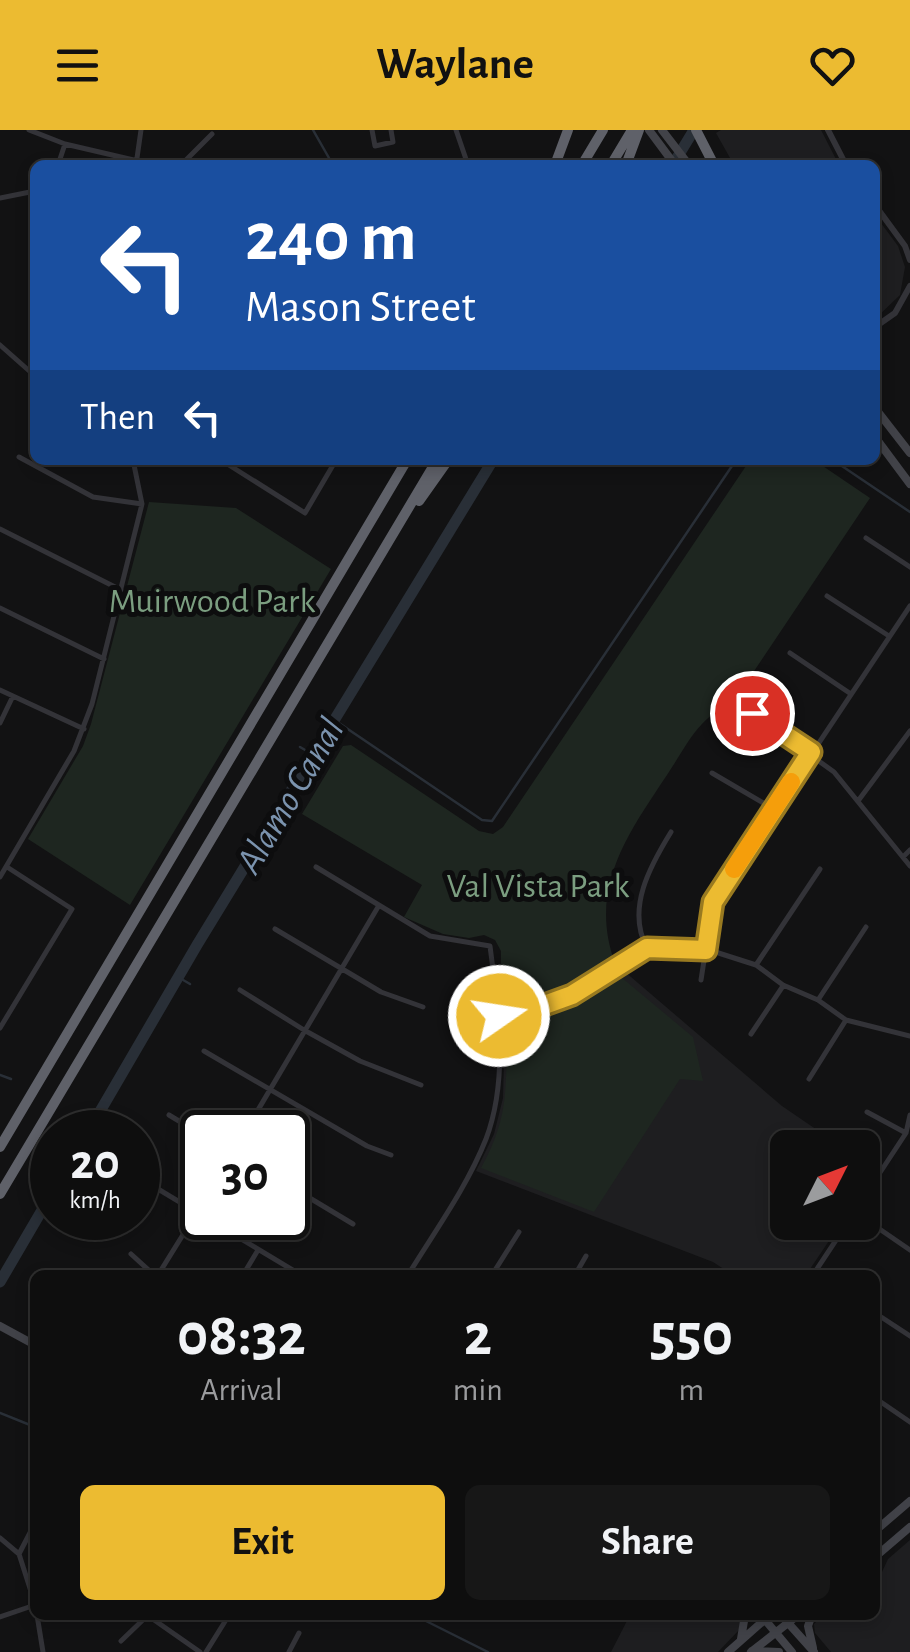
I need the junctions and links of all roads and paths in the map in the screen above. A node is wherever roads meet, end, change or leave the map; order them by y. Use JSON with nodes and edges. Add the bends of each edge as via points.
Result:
{"nodes":[{"id":1,"x":30,"y":130,"type":"edge"},
{"id":2,"x":141,"y":130,"type":"edge"},
{"id":3,"x":372,"y":130,"type":"edge"},
{"id":4,"x":391,"y":130,"type":"edge"},
{"id":5,"x":456,"y":130,"type":"edge"},
{"id":6,"x":568,"y":130,"type":"edge"},
{"id":7,"x":603,"y":130,"type":"edge"},
{"id":8,"x":636,"y":130,"type":"edge"},
{"id":9,"x":649,"y":130,"type":"edge"},
{"id":10,"x":662,"y":130,"type":"edge"},
{"id":11,"x":696,"y":130,"type":"edge"},
{"id":12,"x":828,"y":130,"type":"edge"},
{"id":13,"x":212,"y":134,"type":"dead end"},
{"id":14,"x":65,"y":144,"type":"junction"},
{"id":15,"x":60,"y":160,"type":"edge"},
{"id":16,"x":128,"y":160,"type":"edge"},
{"id":17,"x":136,"y":160,"type":"edge"},
{"id":18,"x":187,"y":160,"type":"edge"},
{"id":19,"x":466,"y":160,"type":"edge"},
{"id":20,"x":556,"y":160,"type":"edge"},
{"id":21,"x":585,"y":160,"type":"edge"},
{"id":22,"x":615,"y":160,"type":"edge"},
{"id":23,"x":627,"y":160,"type":"edge"},
{"id":24,"x":671,"y":160,"type":"edge"},
{"id":25,"x":684,"y":160,"type":"edge"},
{"id":26,"x":711,"y":160,"type":"edge"},
{"id":27,"x":843,"y":160,"type":"edge"},
{"id":28,"x":30,"y":192,"type":"edge"},
{"id":29,"x":0,"y":198,"type":"edge"},
{"id":30,"x":880,"y":212,"type":"edge"},
{"id":31,"x":910,"y":260,"type":"edge"},
{"id":32,"x":910,"y":286,"type":"edge"},
{"id":33,"x":880,"y":324,"type":"edge"},
{"id":34,"x":0,"y":345,"type":"edge"},
{"id":35,"x":30,"y":372,"type":"edge"},
{"id":36,"x":880,"y":415,"type":"edge"},
{"id":37,"x":880,"y":444,"type":"edge"},
{"id":38,"x":910,"y":454,"type":"edge"},
{"id":39,"x":19,"y":457,"type":"dead end"},
{"id":40,"x":30,"y":463,"type":"edge"},
{"id":41,"x":34,"y":465,"type":"edge"},
{"id":42,"x":135,"y":465,"type":"edge"},
{"id":43,"x":229,"y":465,"type":"edge"},
{"id":44,"x":333,"y":465,"type":"edge"},
{"id":45,"x":404,"y":465,"type":"edge"},
{"id":46,"x":433,"y":465,"type":"edge"},
{"id":47,"x":444,"y":465,"type":"edge"},
{"id":48,"x":910,"y":484,"type":"edge"},
{"id":49,"x":142,"y":504,"type":"junction"},
{"id":50,"x":398,"y":524,"type":"junction"},
{"id":51,"x":0,"y":529,"type":"edge"},
{"id":52,"x":866,"y":538,"type":"dead end"},
{"id":53,"x":910,"y":567,"type":"edge"},
{"id":54,"x":121,"y":590,"type":"junction"},
{"id":55,"x":827,"y":596,"type":"dead end"},
{"id":56,"x":910,"y":606,"type":"edge"},
{"id":57,"x":0,"y":608,"type":"edge"},
{"id":58,"x":890,"y":636,"type":"junction"},
{"id":59,"x":790,"y":654,"type":"dead end"},
{"id":60,"x":104,"y":659,"type":"junction"},
{"id":61,"x":0,"y":690,"type":"edge"},
{"id":62,"x":851,"y":694,"type":"junction"},
{"id":63,"x":13,"y":696,"type":"junction"},
{"id":64,"x":752,"y":713,"type":"dead end"},
{"id":65,"x":0,"y":723,"type":"edge"},
{"id":66,"x":84,"y":730,"type":"junction"},
{"id":67,"x":910,"y":731,"type":"edge"},
{"id":68,"x":811,"y":752,"type":"junction"},
{"id":69,"x":712,"y":773,"type":"dead end"},
{"id":70,"x":858,"y":801,"type":"junction"},
{"id":71,"x":772,"y":808,"type":"junction"},
{"id":72,"x":671,"y":832,"type":"dead end"},
{"id":73,"x":910,"y":850,"type":"edge"},
{"id":74,"x":903,"y":857,"type":"junction"},
{"id":75,"x":6,"y":866,"type":"junction"},
{"id":76,"x":910,"y":866,"type":"edge"},
{"id":77,"x":316,"y":867,"type":"dead end"},
{"id":78,"x":820,"y":869,"type":"dead end"},
{"id":79,"x":0,"y":877,"type":"edge"},
{"id":80,"x":378,"y":907,"type":"junction"},
{"id":81,"x":866,"y":926,"type":"dead end"},
{"id":82,"x":276,"y":929,"type":"dead end"},
{"id":83,"x":647,"y":948,"type":"junction"},
{"id":84,"x":706,"y":950,"type":"junction"},
{"id":85,"x":756,"y":966,"type":"junction"},
{"id":86,"x":341,"y":968,"type":"junction"},
{"id":87,"x":701,"y":980,"type":"dead end"},
{"id":88,"x":783,"y":985,"type":"junction"},
{"id":89,"x":240,"y":990,"type":"dead end"},
{"id":90,"x":818,"y":1000,"type":"junction"},
{"id":91,"x":422,"y":1007,"type":"dead end"},
{"id":92,"x":499,"y":1016,"type":"junction"},
{"id":93,"x":846,"y":1020,"type":"junction"},
{"id":94,"x":0,"y":1028,"type":"edge"},
{"id":95,"x":304,"y":1030,"type":"junction"},
{"id":96,"x":752,"y":1034,"type":"dead end"},
{"id":97,"x":910,"y":1036,"type":"edge"},
{"id":98,"x":204,"y":1051,"type":"dead end"},
{"id":99,"x":808,"y":1079,"type":"dead end"},
{"id":100,"x":421,"y":1085,"type":"dead end"},
{"id":101,"x":270,"y":1090,"type":"junction"},
{"id":102,"x":258,"y":1110,"type":"edge"},
{"id":103,"x":867,"y":1112,"type":"dead end"},
{"id":104,"x":170,"y":1115,"type":"dead end"},
{"id":105,"x":910,"y":1115,"type":"edge"},
{"id":106,"x":180,"y":1121,"type":"edge"},
{"id":107,"x":906,"y":1134,"type":"junction"},
{"id":108,"x":0,"y":1147,"type":"edge"},
{"id":109,"x":391,"y":1155,"type":"dead end"},
{"id":110,"x":880,"y":1173,"type":"edge"},
{"id":111,"x":0,"y":1194,"type":"edge"},
{"id":112,"x":310,"y":1198,"type":"edge"},
{"id":113,"x":353,"y":1224,"type":"dead end"},
{"id":114,"x":880,"y":1230,"type":"edge"},
{"id":115,"x":519,"y":1232,"type":"dead end"},
{"id":116,"x":180,"y":1238,"type":"edge"},
{"id":117,"x":241,"y":1240,"type":"edge"},
{"id":118,"x":837,"y":1240,"type":"edge"},
{"id":119,"x":258,"y":1250,"type":"junction"},
{"id":120,"x":910,"y":1250,"type":"edge"},
{"id":121,"x":131,"y":1254,"type":"dead end"},
{"id":122,"x":586,"y":1256,"type":"dead end"},
{"id":123,"x":150,"y":1270,"type":"edge"},
{"id":124,"x":159,"y":1270,"type":"edge"},
{"id":125,"x":246,"y":1270,"type":"edge"},
{"id":126,"x":292,"y":1270,"type":"edge"},
{"id":127,"x":411,"y":1270,"type":"edge"},
{"id":128,"x":495,"y":1270,"type":"edge"},
{"id":129,"x":578,"y":1270,"type":"edge"},
{"id":130,"x":818,"y":1270,"type":"edge"},
{"id":131,"x":880,"y":1315,"type":"edge"},
{"id":132,"x":0,"y":1326,"type":"edge"},
{"id":133,"x":910,"y":1336,"type":"edge"},
{"id":134,"x":30,"y":1342,"type":"edge"},
{"id":135,"x":880,"y":1401,"type":"edge"},
{"id":136,"x":910,"y":1422,"type":"edge"},
{"id":137,"x":910,"y":1501,"type":"edge"},
{"id":138,"x":880,"y":1526,"type":"edge"},
{"id":139,"x":910,"y":1527,"type":"edge"},
{"id":140,"x":30,"y":1533,"type":"edge"},
{"id":141,"x":0,"y":1538,"type":"edge"},
{"id":142,"x":880,"y":1552,"type":"edge"},
{"id":143,"x":19,"y":1554,"type":"junction"},
{"id":144,"x":30,"y":1589,"type":"edge"},
{"id":145,"x":30,"y":1607,"type":"edge"},
{"id":146,"x":0,"y":1617,"type":"edge"},
{"id":147,"x":38,"y":1620,"type":"edge"},
{"id":148,"x":143,"y":1620,"type":"edge"},
{"id":149,"x":155,"y":1620,"type":"edge"},
{"id":150,"x":225,"y":1620,"type":"edge"},
{"id":151,"x":744,"y":1620,"type":"edge"},
{"id":152,"x":761,"y":1620,"type":"edge"},
{"id":153,"x":768,"y":1620,"type":"edge"},
{"id":154,"x":784,"y":1620,"type":"edge"},
{"id":155,"x":786,"y":1620,"type":"edge"},
{"id":156,"x":810,"y":1620,"type":"edge"},
{"id":157,"x":775,"y":1632,"type":"junction"},
{"id":158,"x":299,"y":1633,"type":"dead end"},
{"id":159,"x":741,"y":1638,"type":"junction"},
{"id":160,"x":121,"y":1641,"type":"dead end"},
{"id":161,"x":43,"y":1652,"type":"edge"},
{"id":162,"x":203,"y":1652,"type":"edge"},
{"id":163,"x":289,"y":1652,"type":"edge"},
{"id":164,"x":728,"y":1652,"type":"edge"},
{"id":165,"x":752,"y":1652,"type":"edge"},
{"id":166,"x":779,"y":1652,"type":"edge"},
{"id":167,"x":792,"y":1652,"type":"edge"},
{"id":168,"x":814,"y":1652,"type":"edge"}],
"edges":[{"from":1,"to":14,"type":"street"},
{"from":2,"to":17,"type":"street"},
{"from":3,"to":4,"type":"street","via":[[375,146],[393,142]]},
{"from":5,"to":19,"type":"street"},
{"from":6,"to":20,"type":"highway"},
{"from":7,"to":21,"type":"highway"},
{"from":8,"to":22,"type":"highway"},
{"from":8,"to":23,"type":"highway"},
{"from":9,"to":24,"type":"main road"},
{"from":10,"to":25,"type":"main road"},
{"from":11,"to":26,"type":"highway"},
{"from":12,"to":27,"type":"street"},
{"from":13,"to":18,"type":"street"},
{"from":14,"to":15,"type":"street"},
{"from":14,"to":16,"type":"street"},
{"from":28,"to":29,"type":"street"},
{"from":30,"to":31,"type":"street"},
{"from":32,"to":33,"type":"street"},
{"from":34,"to":35,"type":"street"},
{"from":36,"to":38,"type":"main road"},
{"from":37,"to":48,"type":"main road"},
{"from":39,"to":40,"type":"street"},
{"from":41,"to":49,"type":"street","via":[[93,497]]},
{"from":42,"to":49,"type":"street"},
{"from":43,"to":44,"type":"street","via":[[305,513]]},
{"from":45,"to":108,"type":"highway"},
{"from":46,"to":50,"type":"highway"},
{"from":47,"to":50,"type":"highway"},
{"from":49,"to":54,"type":"street"},
{"from":50,"to":111,"type":"highway"},
{"from":51,"to":54,"type":"street"},
{"from":52,"to":53,"type":"street"},
{"from":54,"to":60,"type":"street"},
{"from":55,"to":58,"type":"street"},
{"from":56,"to":58,"type":"street"},
{"from":57,"to":60,"type":"street"},
{"from":58,"to":62,"type":"street"},
{"from":59,"to":62,"type":"street"},
{"from":60,"to":66,"type":"street"},
{"from":61,"to":63,"type":"street"},
{"from":62,"to":68,"type":"street"},
{"from":63,"to":65,"type":"street"},
{"from":63,"to":66,"type":"street"},
{"from":64,"to":68,"type":"street"},
{"from":66,"to":75,"type":"street"},
{"from":67,"to":70,"type":"street"},
{"from":68,"to":70,"type":"street"},
{"from":68,"to":71,"type":"street"},
{"from":69,"to":71,"type":"street"},
{"from":70,"to":74,"type":"street"},
{"from":71,"to":84,"type":"street","via":[[713,902]]},
{"from":72,"to":83,"type":"street","via":[[639,906]]},
{"from":73,"to":74,"type":"street"},
{"from":74,"to":76,"type":"street"},
{"from":75,"to":79,"type":"street"},
{"from":75,"to":94,"type":"street","via":[[72,909]]},
{"from":77,"to":80,"type":"street"},
{"from":78,"to":85,"type":"street"},
{"from":80,"to":86,"type":"street"},
{"from":80,"to":92,"type":"street","via":[[430,936],[490,946]]},
{"from":81,"to":90,"type":"street"},
{"from":82,"to":86,"type":"street"},
{"from":83,"to":84,"type":"street"},
{"from":83,"to":92,"type":"street","via":[[572,995]]},
{"from":84,"to":85,"type":"street"},
{"from":84,"to":87,"type":"street"},
{"from":85,"to":88,"type":"street"},
{"from":86,"to":91,"type":"street"},
{"from":86,"to":95,"type":"street"},
{"from":88,"to":90,"type":"street"},
{"from":88,"to":96,"type":"street"},
{"from":89,"to":95,"type":"street"},
{"from":90,"to":93,"type":"street"},
{"from":92,"to":127,"type":"street","via":[[496,1094],[486,1139]]},
{"from":93,"to":97,"type":"street"},
{"from":93,"to":99,"type":"street"},
{"from":95,"to":100,"type":"street"},
{"from":95,"to":101,"type":"street"},
{"from":98,"to":101,"type":"street"},
{"from":101,"to":102,"type":"street"},
{"from":101,"to":109,"type":"street"},
{"from":103,"to":107,"type":"street"},
{"from":104,"to":106,"type":"street"},
{"from":105,"to":107,"type":"street"},
{"from":107,"to":110,"type":"street"},
{"from":112,"to":113,"type":"street"},
{"from":114,"to":120,"type":"street"},
{"from":115,"to":128,"type":"street"},
{"from":116,"to":124,"type":"street"},
{"from":117,"to":119,"type":"street"},
{"from":118,"to":130,"type":"street"},
{"from":119,"to":125,"type":"street"},
{"from":119,"to":126,"type":"street"},
{"from":121,"to":123,"type":"street"},
{"from":122,"to":129,"type":"street"},
{"from":131,"to":133,"type":"street"},
{"from":132,"to":134,"type":"main road"},
{"from":135,"to":136,"type":"street"},
{"from":137,"to":138,"type":"main road"},
{"from":139,"to":142,"type":"main road"},
{"from":140,"to":143,"type":"street"},
{"from":141,"to":143,"type":"street"},
{"from":143,"to":144,"type":"street"},
{"from":145,"to":146,"type":"street"},
{"from":147,"to":161,"type":"street"},
{"from":148,"to":160,"type":"street"},
{"from":149,"to":162,"type":"street"},
{"from":150,"to":162,"type":"street"},
{"from":151,"to":159,"type":"main road"},
{"from":152,"to":159,"type":"main road"},
{"from":153,"to":157,"type":"main road"},
{"from":154,"to":157,"type":"main road"},
{"from":155,"to":168,"type":"main road"},
{"from":156,"to":168,"type":"main road"},
{"from":157,"to":165,"type":"main road"},
{"from":157,"to":167,"type":"main road"},
{"from":158,"to":163,"type":"street"},
{"from":159,"to":164,"type":"main road"},
{"from":165,"to":166,"type":"main road"}]}
